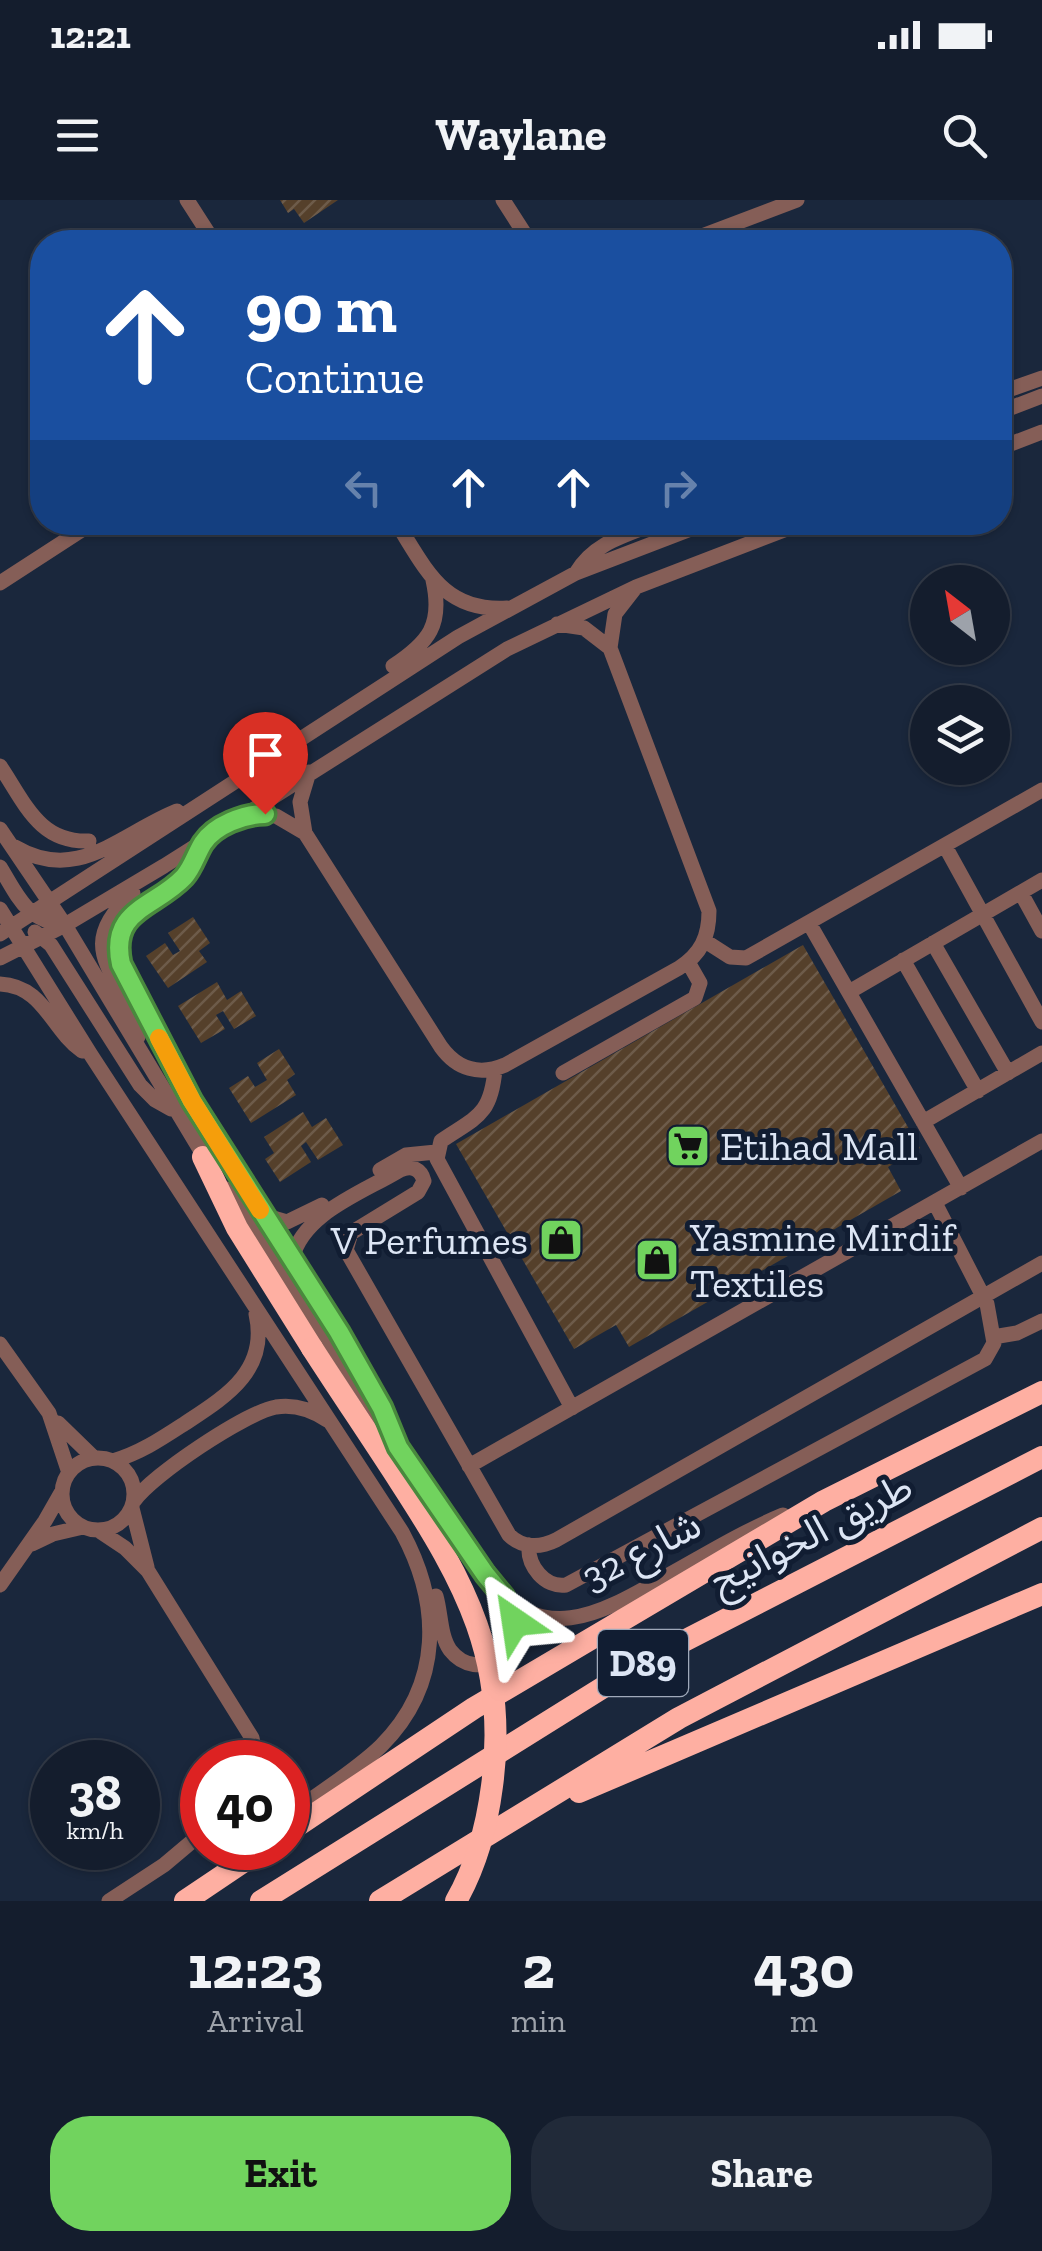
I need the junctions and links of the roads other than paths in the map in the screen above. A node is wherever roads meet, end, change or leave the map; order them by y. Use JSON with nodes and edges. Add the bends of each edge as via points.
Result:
{"nodes":[{"id":1,"x":187,"y":200,"type":"edge"},
{"id":2,"x":503,"y":200,"type":"edge"},
{"id":3,"x":797,"y":200,"type":"edge"},
{"id":4,"x":206,"y":230,"type":"edge"},
{"id":5,"x":522,"y":230,"type":"edge"},
{"id":6,"x":718,"y":230,"type":"edge"},
{"id":7,"x":1042,"y":378,"type":"edge"},
{"id":8,"x":1012,"y":389,"type":"edge"},
{"id":9,"x":1042,"y":396,"type":"edge"},
{"id":10,"x":1012,"y":407,"type":"edge"},
{"id":11,"x":1042,"y":432,"type":"edge"},
{"id":12,"x":1012,"y":443,"type":"edge"},
{"id":13,"x":74,"y":535,"type":"edge"},
{"id":14,"x":404,"y":535,"type":"edge"},
{"id":15,"x":627,"y":535,"type":"edge"},
{"id":16,"x":675,"y":535,"type":"edge"},
{"id":17,"x":772,"y":535,"type":"edge"},
{"id":18,"x":576,"y":573,"type":"junction"},
{"id":19,"x":432,"y":580,"type":"junction"},
{"id":20,"x":0,"y":583,"type":"edge"},
{"id":21,"x":636,"y":588,"type":"junction"},
{"id":22,"x":514,"y":607,"type":"junction"},
{"id":23,"x":551,"y":625,"type":"junction"},
{"id":24,"x":610,"y":648,"type":"junction"},
{"id":25,"x":353,"y":705,"type":"junction"},
{"id":26,"x":0,"y":766,"type":"edge"},
{"id":27,"x":309,"y":772,"type":"junction"},
{"id":28,"x":1042,"y":790,"type":"edge"},
{"id":29,"x":200,"y":804,"type":"junction"},
{"id":30,"x":242,"y":815,"type":"junction"},
{"id":31,"x":0,"y":829,"type":"edge"},
{"id":32,"x":305,"y":833,"type":"junction"},
{"id":33,"x":205,"y":840,"type":"junction"},
{"id":34,"x":89,"y":842,"type":"dead end"},
{"id":35,"x":13,"y":846,"type":"junction"},
{"id":36,"x":945,"y":846,"type":"junction"},
{"id":37,"x":164,"y":866,"type":"junction"},
{"id":38,"x":0,"y":867,"type":"edge"},
{"id":39,"x":1042,"y":880,"type":"edge"},
{"id":40,"x":1021,"y":893,"type":"junction"},
{"id":41,"x":51,"y":903,"type":"junction"},
{"id":42,"x":0,"y":909,"type":"edge"},
{"id":43,"x":32,"y":914,"type":"junction"},
{"id":44,"x":982,"y":914,"type":"junction"},
{"id":45,"x":809,"y":923,"type":"junction"},
{"id":46,"x":65,"y":926,"type":"junction"},
{"id":47,"x":1042,"y":930,"type":"edge"},
{"id":48,"x":6,"y":931,"type":"edge"},
{"id":49,"x":43,"y":936,"type":"junction"},
{"id":50,"x":705,"y":941,"type":"junction"},
{"id":51,"x":934,"y":943,"type":"junction"},
{"id":52,"x":22,"y":946,"type":"junction"},
{"id":53,"x":0,"y":958,"type":"edge"},
{"id":54,"x":903,"y":960,"type":"junction"},
{"id":55,"x":688,"y":962,"type":"junction"},
{"id":56,"x":0,"y":984,"type":"edge"},
{"id":57,"x":848,"y":992,"type":"junction"},
{"id":58,"x":1042,"y":1022,"type":"edge"},
{"id":59,"x":138,"y":1046,"type":"junction"},
{"id":60,"x":1042,"y":1054,"type":"edge"},
{"id":61,"x":91,"y":1055,"type":"junction"},
{"id":62,"x":495,"y":1070,"type":"junction"},
{"id":63,"x":563,"y":1073,"type":"dead end"},
{"id":64,"x":1008,"y":1073,"type":"junction"},
{"id":65,"x":978,"y":1090,"type":"junction"},
{"id":66,"x":174,"y":1110,"type":"junction"},
{"id":67,"x":923,"y":1122,"type":"junction"},
{"id":68,"x":1042,"y":1141,"type":"edge"},
{"id":69,"x":436,"y":1152,"type":"junction"},
{"id":70,"x":203,"y":1157,"type":"junction"},
{"id":71,"x":961,"y":1188,"type":"junction"},
{"id":72,"x":936,"y":1202,"type":"junction"},
{"id":73,"x":263,"y":1216,"type":"junction"},
{"id":74,"x":292,"y":1260,"type":"junction"},
{"id":75,"x":1042,"y":1264,"type":"edge"},
{"id":76,"x":984,"y":1298,"type":"junction"},
{"id":77,"x":254,"y":1305,"type":"junction"},
{"id":78,"x":969,"y":1307,"type":"junction"},
{"id":79,"x":1042,"y":1321,"type":"edge"},
{"id":80,"x":992,"y":1334,"type":"junction"},
{"id":81,"x":0,"y":1344,"type":"edge"},
{"id":82,"x":1042,"y":1392,"type":"edge"},
{"id":83,"x":572,"y":1408,"type":"junction"},
{"id":84,"x":49,"y":1413,"type":"junction"},
{"id":85,"x":331,"y":1423,"type":"junction"},
{"id":86,"x":398,"y":1447,"type":"junction"},
{"id":87,"x":1042,"y":1457,"type":"edge"},
{"id":88,"x":94,"y":1458,"type":"junction"},
{"id":89,"x":113,"y":1460,"type":"junction"},
{"id":90,"x":469,"y":1466,"type":"junction"},
{"id":91,"x":68,"y":1473,"type":"junction"},
{"id":92,"x":62,"y":1490,"type":"junction"},
{"id":93,"x":824,"y":1501,"type":"junction"},
{"id":94,"x":133,"y":1504,"type":"junction"},
{"id":95,"x":1042,"y":1528,"type":"edge"},
{"id":96,"x":90,"y":1529,"type":"junction"},
{"id":97,"x":529,"y":1545,"type":"junction"},
{"id":98,"x":24,"y":1549,"type":"junction"},
{"id":99,"x":416,"y":1558,"type":"junction"},
{"id":100,"x":148,"y":1571,"type":"junction"},
{"id":101,"x":0,"y":1586,"type":"edge"},
{"id":102,"x":1042,"y":1594,"type":"edge"},
{"id":103,"x":504,"y":1597,"type":"junction"},
{"id":104,"x":251,"y":1740,"type":"edge"},
{"id":105,"x":310,"y":1799,"type":"edge"},
{"id":106,"x":310,"y":1817,"type":"edge"},
{"id":107,"x":502,"y":1825,"type":"junction"},
{"id":108,"x":180,"y":1852,"type":"edge"},
{"id":109,"x":225,"y":1870,"type":"edge"},
{"id":110,"x":230,"y":1870,"type":"edge"},
{"id":111,"x":212,"y":1882,"type":"junction"},
{"id":112,"x":109,"y":1901,"type":"edge"},
{"id":113,"x":185,"y":1901,"type":"edge"},
{"id":114,"x":261,"y":1901,"type":"edge"},
{"id":115,"x":380,"y":1901,"type":"edge"},
{"id":116,"x":456,"y":1901,"type":"edge"}],
"edges":[{"from":1,"to":4,"type":"street"},
{"from":2,"to":5,"type":"street"},
{"from":3,"to":6,"type":"street"},
{"from":7,"to":8,"type":"street"},
{"from":9,"to":10,"type":"street"},
{"from":11,"to":12,"type":"street"},
{"from":13,"to":20,"type":"street"},
{"from":14,"to":19,"type":"street"},
{"from":15,"to":18,"type":"street","via":[[590,553]]},
{"from":16,"to":18,"type":"street"},
{"from":17,"to":21,"type":"street"},
{"from":18,"to":22,"type":"street"},
{"from":19,"to":22,"type":"street","via":[[473,607]]},
{"from":19,"to":25,"type":"street","via":[[437,605],[426,640]]},
{"from":21,"to":23,"type":"street"},
{"from":21,"to":24,"type":"street","via":[[615,614]]},
{"from":22,"to":25,"type":"street"},
{"from":23,"to":24,"type":"street","via":[[584,628]]},
{"from":23,"to":27,"type":"street"},
{"from":24,"to":50,"type":"street","via":[[709,911]]},
{"from":25,"to":29,"type":"street"},
{"from":26,"to":34,"type":"street","via":[[48,832]]},
{"from":27,"to":30,"type":"street"},
{"from":27,"to":32,"type":"street","via":[[300,802]]},
{"from":28,"to":36,"type":"street"},
{"from":29,"to":35,"type":"street","via":[[80,859],[38,858]]},
{"from":29,"to":41,"type":"street"},
{"from":30,"to":32,"type":"street","via":[[276,816]]},
{"from":30,"to":33,"type":"street"},
{"from":31,"to":35,"type":"street","name":"شارع 32"},
{"from":32,"to":62,"type":"street","via":[[447,1055],[473,1070]]},
{"from":33,"to":37,"type":"street"},
{"from":33,"to":73,"type":"street","via":[[183,878],[125,924],[118,954],[192,1101]]},
{"from":35,"to":41,"type":"street","name":"شارع 32"},
{"from":36,"to":44,"type":"street"},
{"from":36,"to":45,"type":"street"},
{"from":37,"to":46,"type":"street"},
{"from":37,"to":59,"type":"street","via":[[119,906],[103,941],[106,967],[134,1017]]},
{"from":38,"to":43,"type":"street"},
{"from":39,"to":40,"type":"street"},
{"from":40,"to":44,"type":"street"},
{"from":40,"to":47,"type":"street"},
{"from":41,"to":43,"type":"street"},
{"from":41,"to":46,"type":"street","name":"شارع 32"},
{"from":42,"to":48,"type":"street"},
{"from":43,"to":46,"type":"street"},
{"from":43,"to":48,"type":"street"},
{"from":44,"to":51,"type":"street"},
{"from":44,"to":58,"type":"street"},
{"from":45,"to":50,"type":"street","via":[[746,958],[730,957]]},
{"from":45,"to":57,"type":"street"},
{"from":46,"to":49,"type":"street"},
{"from":46,"to":59,"type":"street","name":"شارع 32"},
{"from":48,"to":49,"type":"street"},
{"from":48,"to":52,"type":"street"},
{"from":49,"to":52,"type":"street"},
{"from":49,"to":66,"type":"street","via":[[140,1085]]},
{"from":50,"to":55,"type":"street"},
{"from":51,"to":54,"type":"street"},
{"from":51,"to":64,"type":"street"},
{"from":52,"to":53,"type":"street"},
{"from":52,"to":61,"type":"street"},
{"from":54,"to":57,"type":"street"},
{"from":54,"to":65,"type":"street"},
{"from":55,"to":62,"type":"street"},
{"from":55,"to":63,"type":"street","via":[[700,982],[695,998]]},
{"from":56,"to":61,"type":"street","via":[[31,992],[67,1038]]},
{"from":57,"to":67,"type":"street"},
{"from":59,"to":66,"type":"street","name":"شارع 32"},
{"from":60,"to":64,"type":"street"},
{"from":61,"to":77,"type":"street"},
{"from":62,"to":69,"type":"street","via":[[488,1106]]},
{"from":64,"to":65,"type":"street"},
{"from":65,"to":67,"type":"street"},
{"from":66,"to":70,"type":"street","name":"شارع 32"},
{"from":67,"to":71,"type":"street"},
{"from":68,"to":71,"type":"street"},
{"from":69,"to":73,"type":"street","via":[[406,1155],[296,1220]]},
{"from":69,"to":83,"type":"street"},
{"from":70,"to":86,"type":"street","name":"شارع 32"},
{"from":70,"to":116,"type":"highway","bridge":true,"via":[[236,1228],[445,1552],[481,1632],[491,1674],[496,1762],[479,1848]]},
{"from":71,"to":72,"type":"street"},
{"from":72,"to":76,"type":"street"},
{"from":72,"to":83,"type":"street"},
{"from":73,"to":74,"type":"street"},
{"from":74,"to":86,"type":"street","via":[[364,1375]]},
{"from":74,"to":90,"type":"street","via":[[316,1220],[400,1170],[418,1170],[424,1181],[418,1192],[347,1238],[346,1250]]},
{"from":75,"to":76,"type":"street"},
{"from":76,"to":78,"type":"street"},
{"from":76,"to":80,"type":"street"},
{"from":77,"to":85,"type":"street"},
{"from":77,"to":89,"type":"street","via":[[259,1337],[241,1383],[150,1446]]},
{"from":78,"to":80,"type":"street"},
{"from":78,"to":97,"type":"street","via":[[556,1540]]},
{"from":79,"to":80,"type":"street","via":[[1017,1333]]},
{"from":80,"to":97,"type":"street","via":[[985,1359],[566,1585],[543,1579]]},
{"from":81,"to":84,"type":"street"},
{"from":82,"to":93,"type":"highway"},
{"from":83,"to":90,"type":"street"},
{"from":84,"to":88,"type":"street"},
{"from":84,"to":91,"type":"street"},
{"from":85,"to":94,"type":"street","via":[[290,1406],[261,1412],[156,1476]]},
{"from":85,"to":99,"type":"street"},
{"from":86,"to":103,"type":"street","name":"شارع 32"},
{"from":87,"to":114,"type":"highway","name":"طريق الخوانيج","number":"D89","via":[[648,1660]]},
{"from":88,"to":89,"type":"street"},
{"from":88,"to":91,"type":"street"},
{"from":89,"to":94,"type":"street","via":[[133,1481]]},
{"from":90,"to":97,"type":"street","via":[[509,1536]]},
{"from":91,"to":92,"type":"street"},
{"from":92,"to":96,"type":"street","via":[[69,1516]]},
{"from":92,"to":98,"type":"street"},
{"from":93,"to":103,"type":"street","name":"شارع 32","via":[[750,1530],[595,1614],[557,1618]]},
{"from":93,"to":106,"type":"highway","via":[[474,1708]]},
{"from":94,"to":96,"type":"street","via":[[118,1524]]},
{"from":94,"to":100,"type":"street"},
{"from":95,"to":107,"type":"highway","number":"D89","via":[[680,1718]]},
{"from":96,"to":98,"type":"street","via":[[52,1534]]},
{"from":96,"to":100,"type":"street"},
{"from":98,"to":101,"type":"street"},
{"from":99,"to":103,"type":"street","via":[[436,1595],[448,1647],[464,1661],[486,1663],[511,1644],[515,1622]]},
{"from":99,"to":105,"type":"street","via":[[426,1585],[430,1643],[414,1699],[380,1746]]},
{"from":100,"to":104,"type":"street"},
{"from":102,"to":107,"type":"highway"},
{"from":107,"to":115,"type":"highway","number":"D89"},
{"from":108,"to":112,"type":"street"},
{"from":109,"to":111,"type":"street"},
{"from":110,"to":111,"type":"highway"},
{"from":111,"to":113,"type":"highway"}]}
